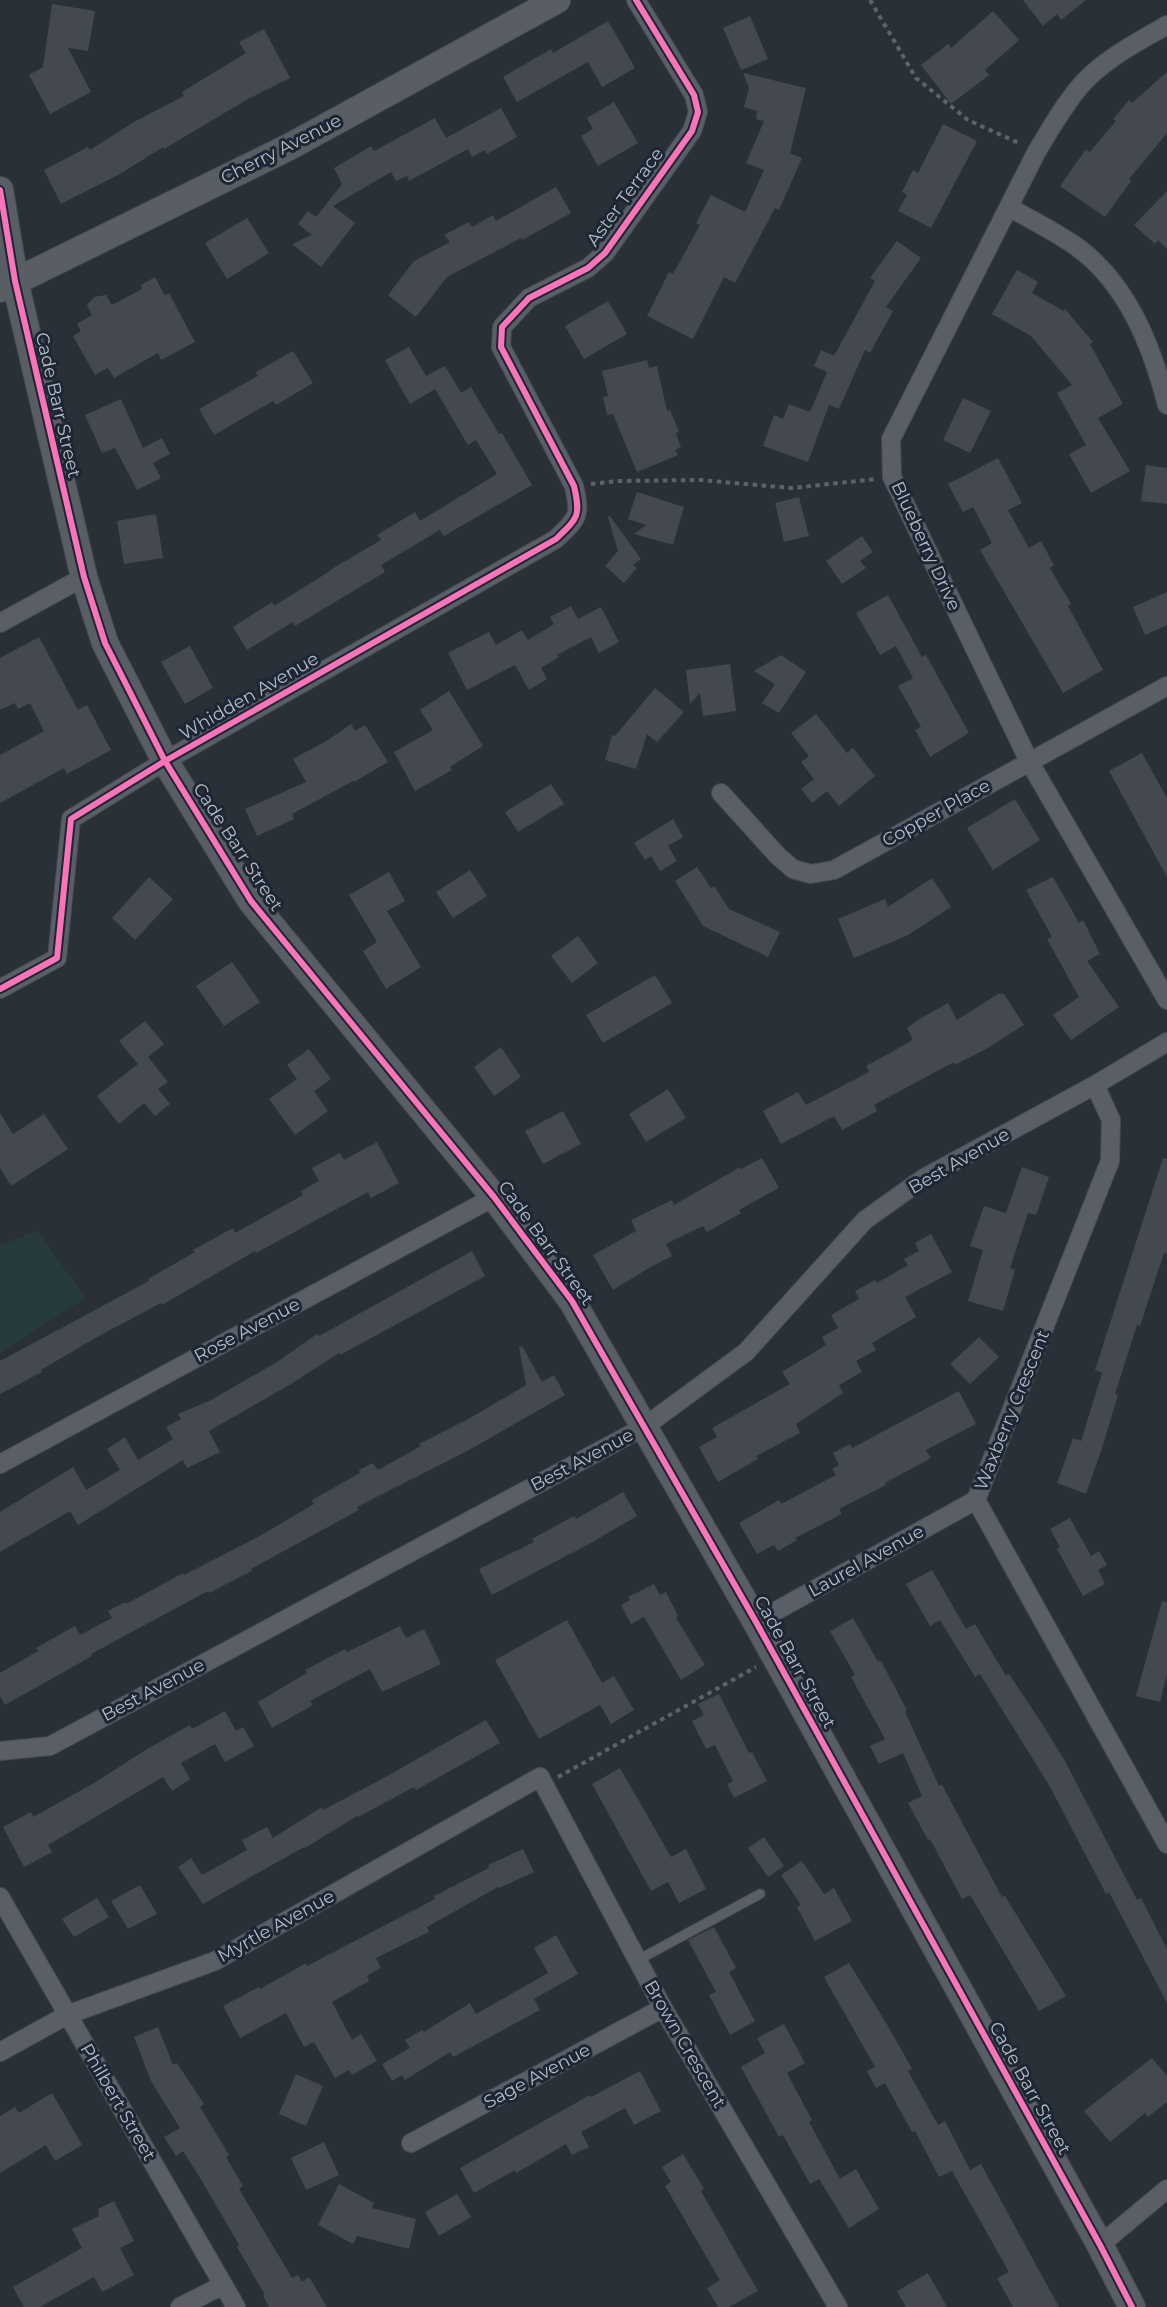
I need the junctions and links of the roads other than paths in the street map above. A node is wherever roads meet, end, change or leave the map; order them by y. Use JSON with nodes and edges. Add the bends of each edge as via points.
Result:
{"nodes":[{"id":1,"x":557,"y":0,"type":"edge"},
{"id":2,"x":636,"y":0,"type":"edge"},
{"id":3,"x":1167,"y":25,"type":"edge"},
{"id":4,"x":0,"y":190,"type":"edge"},
{"id":5,"x":1009,"y":207,"type":"junction"},
{"id":6,"x":7,"y":285,"type":"edge"},
{"id":7,"x":1167,"y":405,"type":"edge"},
{"id":8,"x":579,"y":508,"type":"joint"},
{"id":9,"x":84,"y":577,"type":"junction"},
{"id":10,"x":0,"y":623,"type":"edge"},
{"id":11,"x":1167,"y":686,"type":"edge"},
{"id":12,"x":165,"y":761,"type":"junction"},
{"id":13,"x":1029,"y":761,"type":"junction"},
{"id":14,"x":721,"y":793,"type":"dead end"},
{"id":15,"x":0,"y":989,"type":"edge"},
{"id":16,"x":1167,"y":1000,"type":"edge"},
{"id":17,"x":1167,"y":1042,"type":"edge"},
{"id":18,"x":1095,"y":1085,"type":"junction"},
{"id":19,"x":494,"y":1197,"type":"junction"},
{"id":20,"x":644,"y":1427,"type":"junction"},
{"id":21,"x":0,"y":1464,"type":"edge"},
{"id":22,"x":976,"y":1500,"type":"junction"},
{"id":23,"x":756,"y":1622,"type":"junction"},
{"id":24,"x":0,"y":1751,"type":"edge"},
{"id":25,"x":542,"y":1781,"type":"joint"},
{"id":26,"x":1165,"y":1832,"type":"edge"},
{"id":27,"x":760,"y":1894,"type":"dead end"},
{"id":28,"x":0,"y":1897,"type":"edge"},
{"id":29,"x":638,"y":1960,"type":"junction"},
{"id":30,"x":663,"y":2008,"type":"junction"},
{"id":31,"x":67,"y":2014,"type":"junction"},
{"id":32,"x":0,"y":2052,"type":"edge"},
{"id":33,"x":411,"y":2143,"type":"dead end"},
{"id":34,"x":1167,"y":2189,"type":"edge"},
{"id":35,"x":1100,"y":2245,"type":"junction"},
{"id":36,"x":223,"y":2285,"type":"junction"},
{"id":37,"x":180,"y":2307,"type":"edge"},
{"id":38,"x":236,"y":2307,"type":"edge"},
{"id":39,"x":838,"y":2307,"type":"edge"},
{"id":40,"x":1131,"y":2307,"type":"edge"}],
"edges":[{"from":1,"to":6,"type":"street","name":"Cherry Avenue","via":[[288,147]]},
{"from":2,"to":8,"type":"street","name":"Aster Terrace","via":[[693,95],[698,112],[692,132],[605,253],[588,268],[529,298],[502,327],[501,347],[574,486]]},
{"from":3,"to":5,"type":"street","name":"Blueberry Drive","via":[[1113,57],[1084,81],[1036,151]]},
{"from":4,"to":6,"type":"street","name":"Cade Barr Street"},
{"from":5,"to":7,"type":"street","via":[[1078,248],[1111,280],[1133,313],[1156,362]]},
{"from":5,"to":13,"type":"street","name":"Blueberry Drive","via":[[891,439],[892,477]]},
{"from":6,"to":9,"type":"street","name":"Cade Barr Street"},
{"from":8,"to":12,"type":"street","name":"Whidden Avenue","via":[[572,524],[556,538]]},
{"from":9,"to":10,"type":"street"},
{"from":9,"to":12,"type":"street","name":"Cade Barr Street","via":[[105,644]]},
{"from":11,"to":13,"type":"street","name":"Copper Place"},
{"from":12,"to":15,"type":"street","name":"Whidden Avenue","via":[[71,819],[57,958]]},
{"from":12,"to":19,"type":"street","name":"Cade Barr Street","via":[[251,901]]},
{"from":13,"to":14,"type":"street","name":"Copper Place","via":[[834,870],[811,874],[793,869],[778,856]]},
{"from":13,"to":16,"type":"street","name":"Blueberry Drive"},
{"from":17,"to":18,"type":"street","name":"Best Avenue"},
{"from":18,"to":20,"type":"street","name":"Best Avenue","via":[[924,1178],[865,1220],[746,1352]]},
{"from":18,"to":22,"type":"street","name":"Waxberry Crescent","via":[[1111,1120],[1110,1161]]},
{"from":19,"to":20,"type":"street","name":"Cade Barr Street","via":[[572,1301]]},
{"from":19,"to":21,"type":"street","name":"Rose Avenue"},
{"from":20,"to":23,"type":"street","name":"Cade Barr Street"},
{"from":20,"to":24,"type":"street","name":"Best Avenue","via":[[50,1746]]},
{"from":22,"to":23,"type":"street","name":"Laurel Avenue"},
{"from":22,"to":26,"type":"street","name":"Waxberry Crescent"},
{"from":23,"to":35,"type":"street","name":"Cade Barr Street"},
{"from":25,"to":29,"type":"street","name":"Brown Crescent"},
{"from":25,"to":31,"type":"street","name":"Myrtle Avenue","via":[[215,1961]]},
{"from":27,"to":29,"type":"lane"},
{"from":28,"to":31,"type":"street","name":"Philbert Street"},
{"from":29,"to":30,"type":"street","name":"Brown Crescent"},
{"from":30,"to":33,"type":"street","name":"Sage Avenue"},
{"from":30,"to":39,"type":"street","name":"Brown Crescent"},
{"from":31,"to":32,"type":"street","name":"Myrtle Avenue"},
{"from":31,"to":36,"type":"street","name":"Philbert Street"},
{"from":34,"to":35,"type":"street"},
{"from":35,"to":40,"type":"street","name":"Cade Barr Street"},
{"from":36,"to":37,"type":"street"},
{"from":36,"to":38,"type":"street","name":"Philbert Street"}]}
